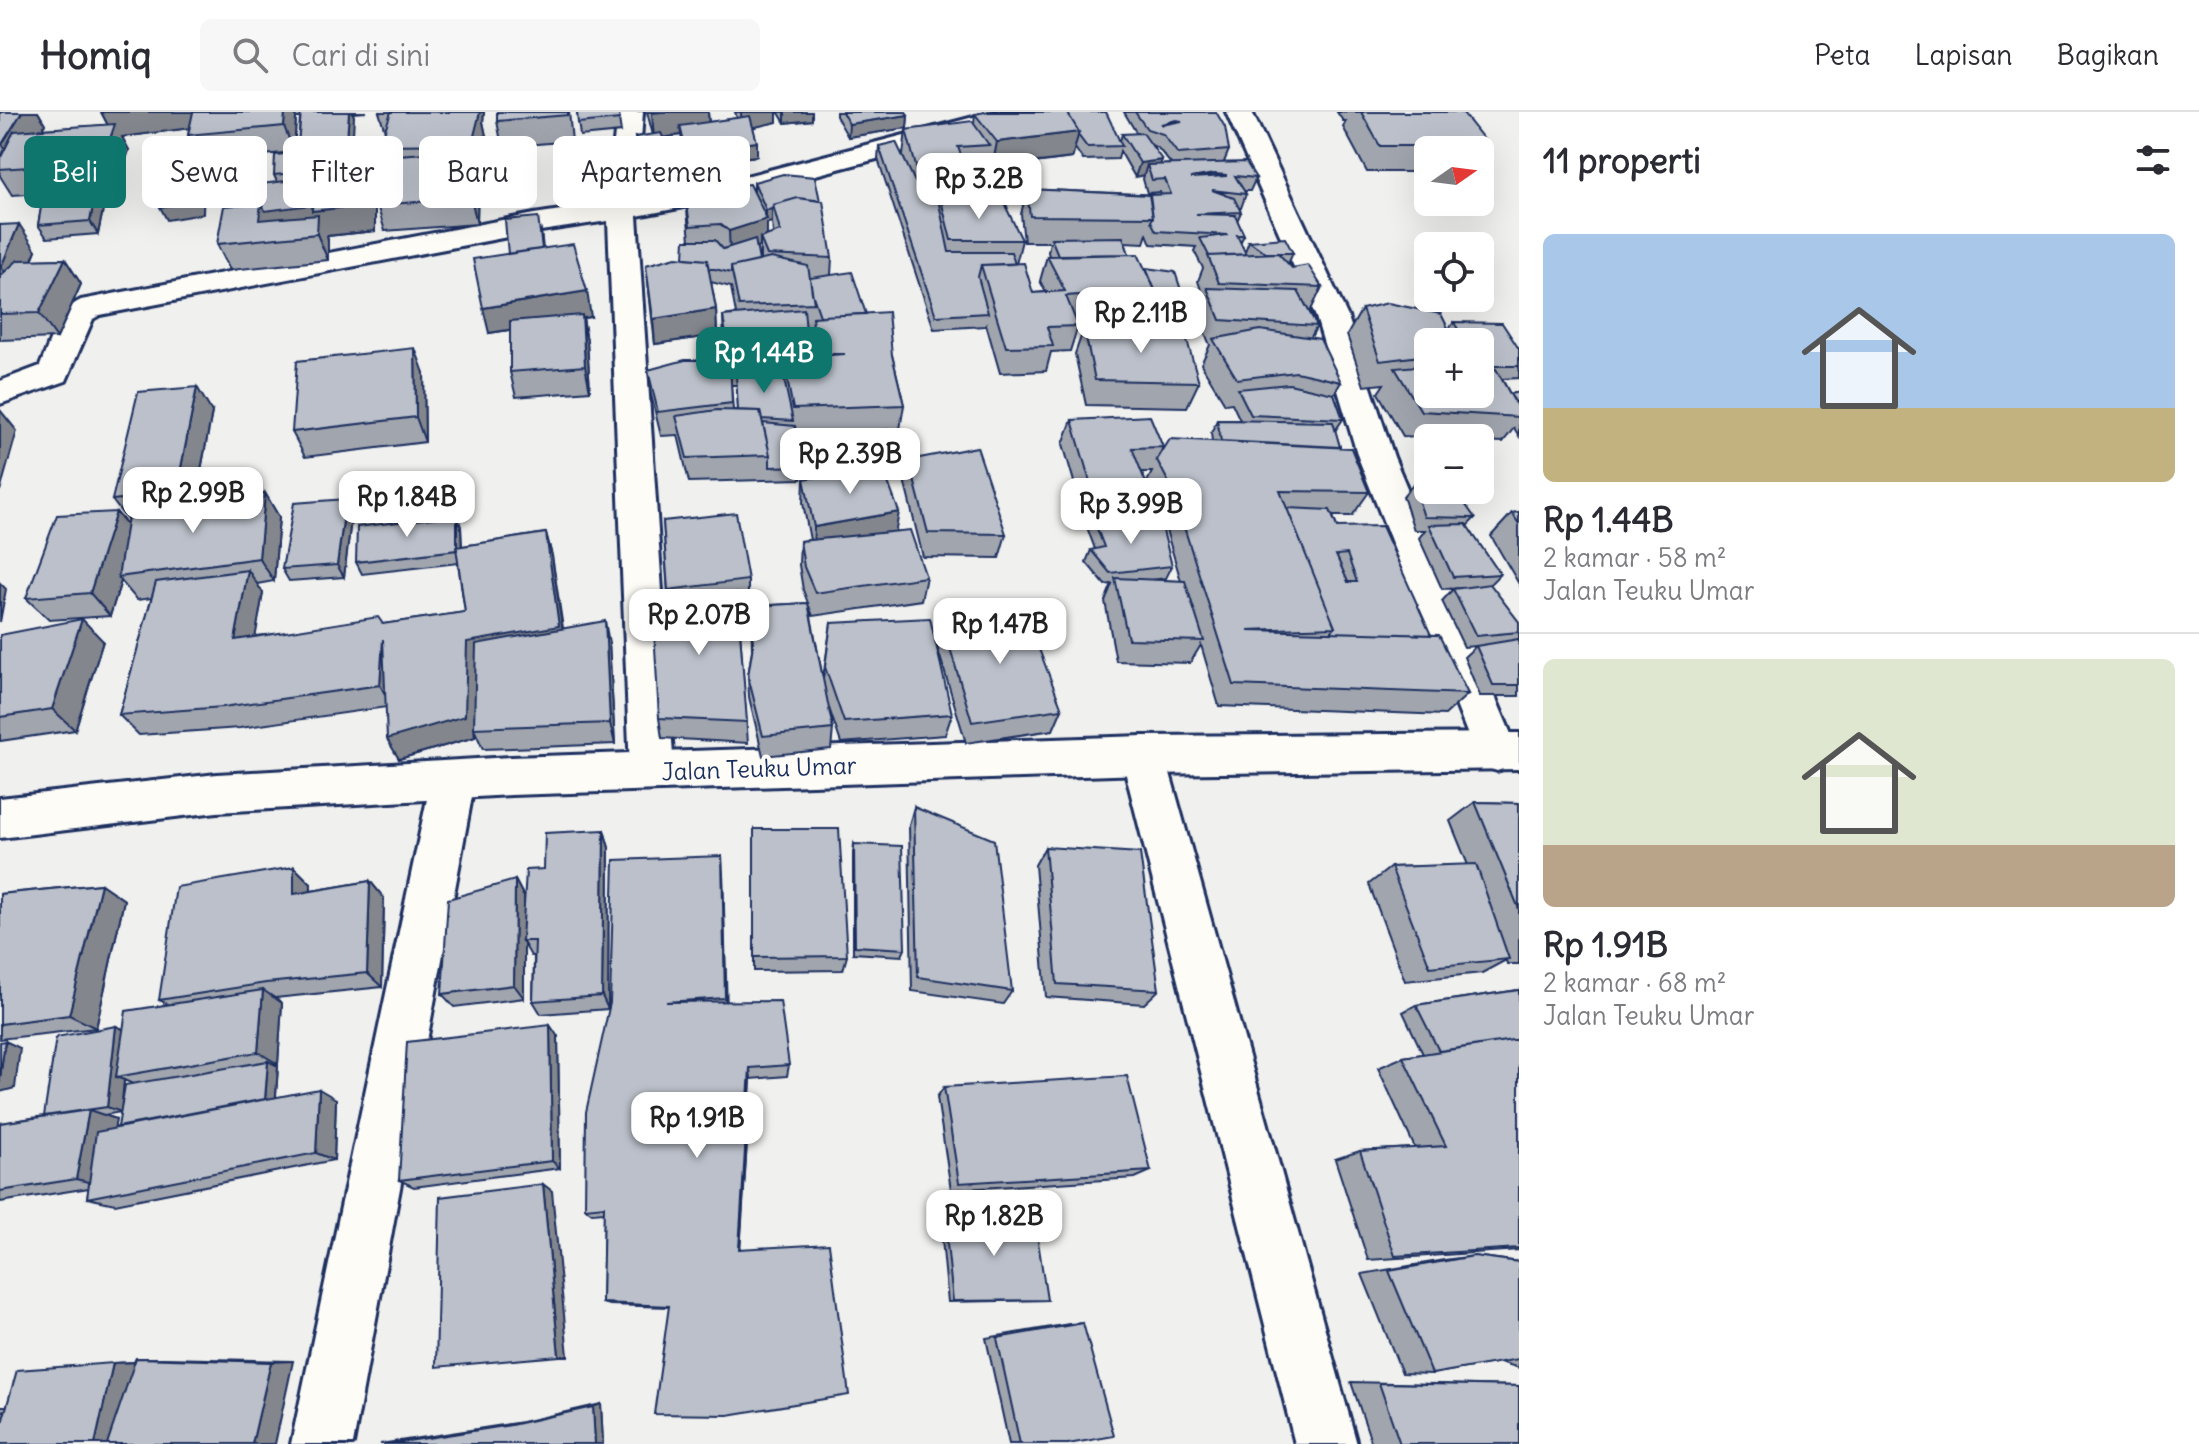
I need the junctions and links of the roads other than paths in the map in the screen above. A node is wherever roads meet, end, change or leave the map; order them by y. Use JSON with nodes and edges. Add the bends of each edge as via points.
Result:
{"nodes":[{"id":1,"x":630,"y":112,"type":"edge"},
{"id":2,"x":1025,"y":112,"type":"edge"},
{"id":3,"x":1239,"y":112,"type":"edge"},
{"id":4,"x":622,"y":210,"type":"junction"},
{"id":5,"x":0,"y":393,"type":"edge"},
{"id":6,"x":1508,"y":752,"type":"edge"},
{"id":7,"x":1143,"y":755,"type":"junction"},
{"id":8,"x":652,"y":771,"type":"junction"},
{"id":9,"x":453,"y":780,"type":"junction"},
{"id":10,"x":0,"y":818,"type":"edge"},
{"id":11,"x":322,"y":1444,"type":"edge"},
{"id":12,"x":1326,"y":1444,"type":"edge"}],
"edges":[{"from":1,"to":4,"type":"street"},
{"from":2,"to":4,"type":"street","via":[[716,192]]},
{"from":3,"to":6,"type":"street","via":[[1332,317],[1376,457]]},
{"from":4,"to":5,"type":"street","via":[[92,307],[77,318],[54,373]]},
{"from":4,"to":8,"type":"street"},
{"from":6,"to":7,"type":"street","name":"Jalan Teuku Umar"},
{"from":7,"to":8,"type":"street","name":"Jalan Teuku Umar"},
{"from":7,"to":12,"type":"street"},
{"from":8,"to":9,"type":"street","name":"Jalan Teuku Umar"},
{"from":9,"to":10,"type":"street","name":"Jalan Teuku Umar","via":[[217,793]]},
{"from":9,"to":11,"type":"street"}]}
